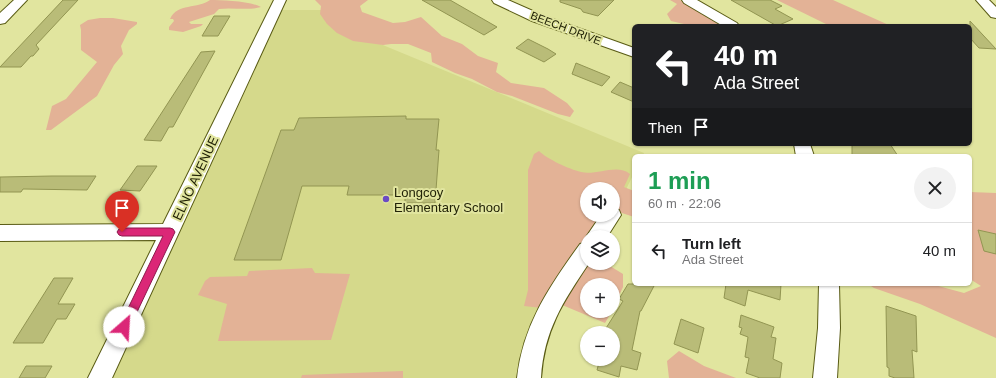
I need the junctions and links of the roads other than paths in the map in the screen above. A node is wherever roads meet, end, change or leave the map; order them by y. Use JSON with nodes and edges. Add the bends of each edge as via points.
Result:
{"nodes":[{"id":1,"x":21,"y":0,"type":"edge"},
{"id":2,"x":280,"y":0,"type":"edge"},
{"id":3,"x":498,"y":0,"type":"edge"},
{"id":4,"x":688,"y":0,"type":"edge"},
{"id":5,"x":0,"y":20,"type":"edge"},
{"id":6,"x":729,"y":24,"type":"edge"},
{"id":7,"x":632,"y":52,"type":"edge"},
{"id":8,"x":170,"y":232,"type":"junction"},
{"id":9,"x":0,"y":233,"type":"edge"},
{"id":10,"x":580,"y":260,"type":"edge"},
{"id":11,"x":829,"y":286,"type":"edge"},
{"id":12,"x":100,"y":378,"type":"edge"},
{"id":13,"x":529,"y":378,"type":"edge"},
{"id":14,"x":825,"y":378,"type":"edge"}],
"edges":[{"from":1,"to":5,"type":"street"},
{"from":2,"to":8,"type":"street","name":"ELNO AVENUE"},
{"from":3,"to":7,"type":"street","name":"BEECH DRIVE","via":[[537,18]]},
{"from":4,"to":6,"type":"street"},
{"from":8,"to":9,"type":"street"},
{"from":8,"to":12,"type":"street","name":"ELNO AVENUE"},
{"from":10,"to":13,"type":"street","via":[[554,297],[540,323]]},
{"from":11,"to":14,"type":"street"}]}
